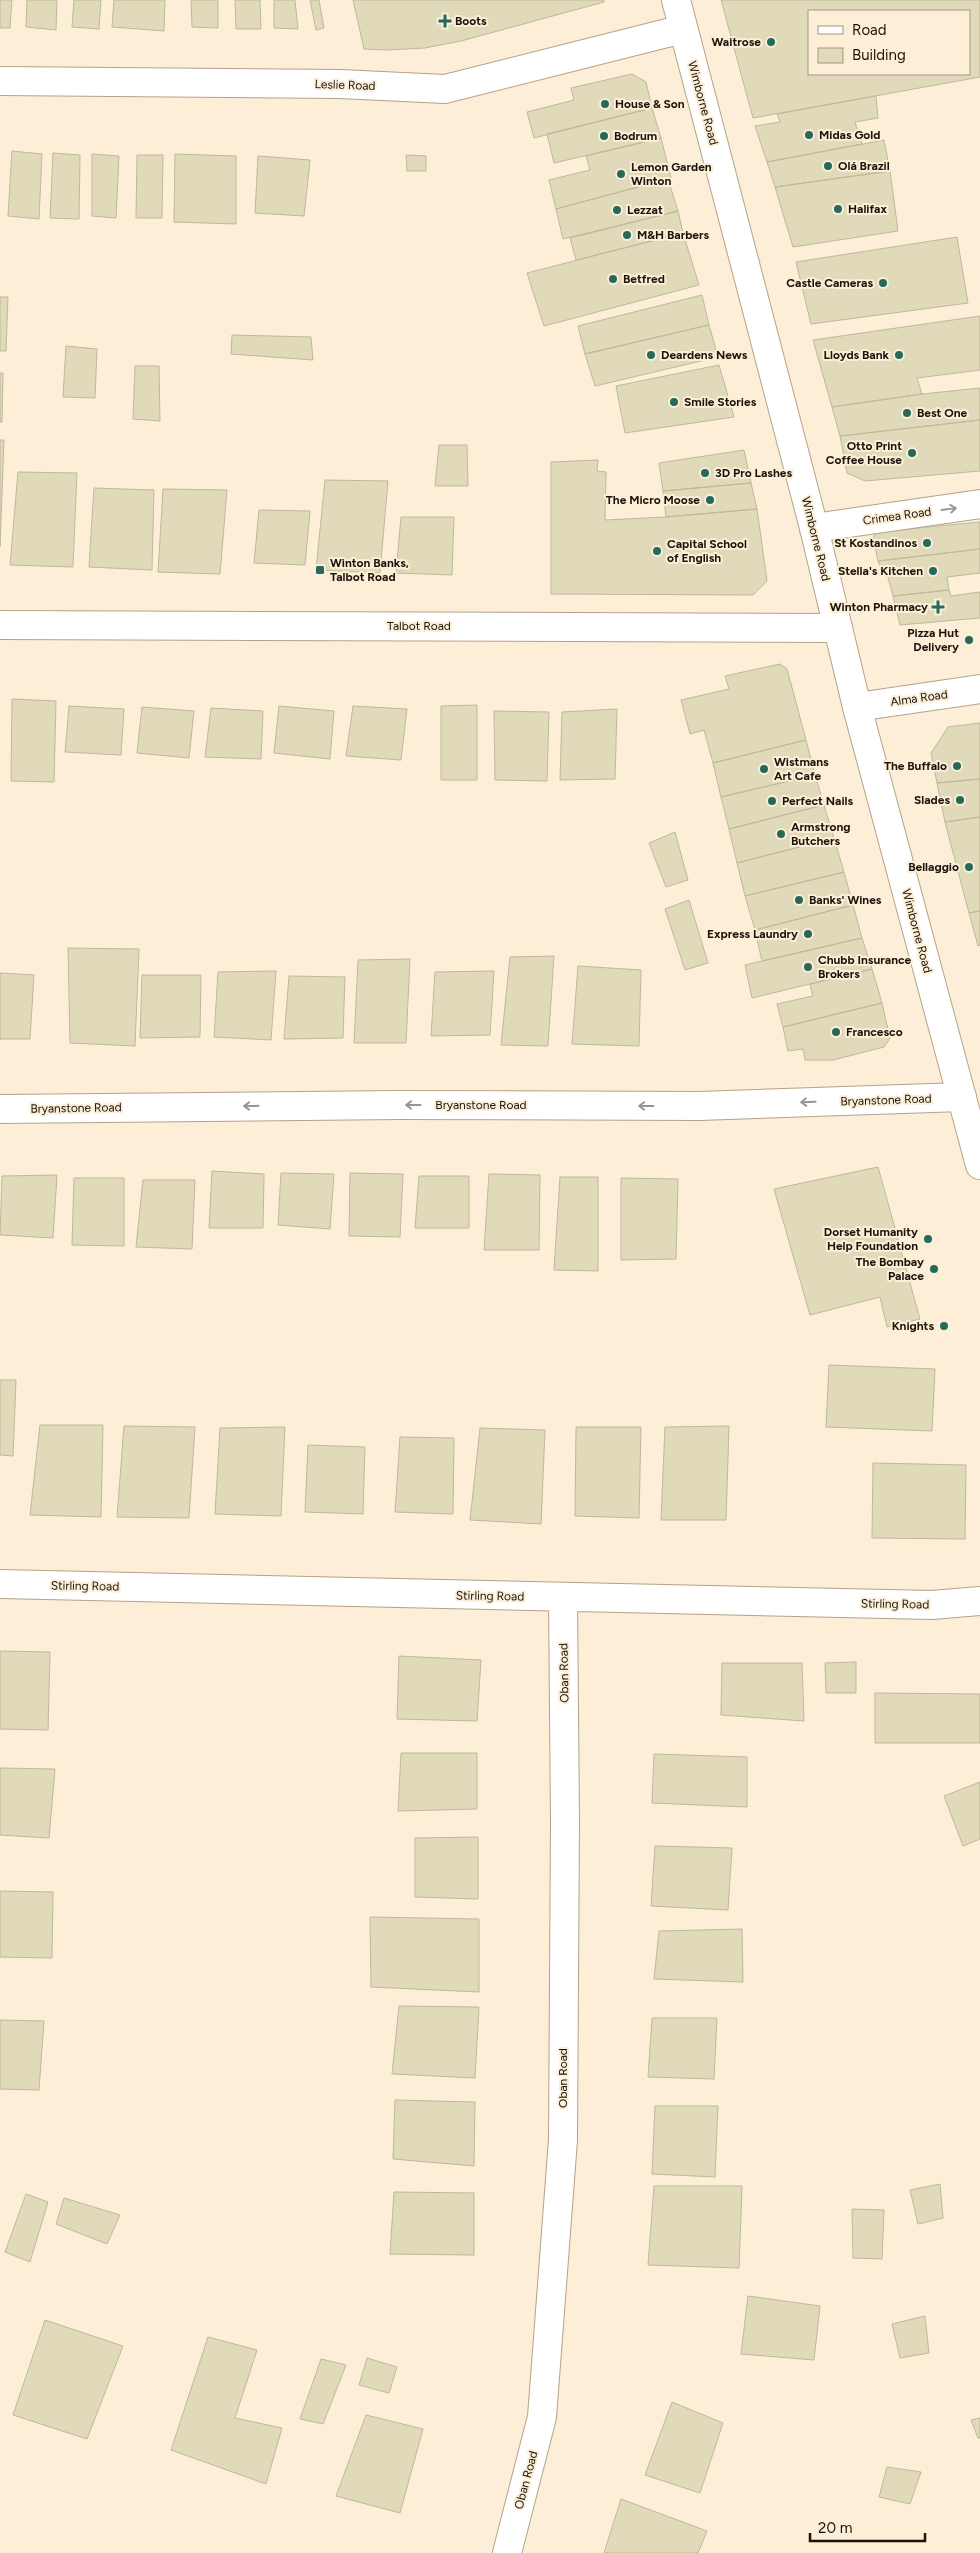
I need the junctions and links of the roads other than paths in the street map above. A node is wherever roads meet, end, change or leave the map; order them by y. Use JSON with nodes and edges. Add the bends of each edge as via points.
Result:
{"nodes":[{"id":1,"x":676,"y":0,"type":"edge"},
{"id":2,"x":683,"y":29,"type":"junction"},
{"id":3,"x":0,"y":80,"type":"edge"},
{"id":4,"x":980,"y":504,"type":"edge"},
{"id":5,"x":814,"y":528,"type":"junction"},
{"id":6,"x":0,"y":625,"type":"edge"},
{"id":7,"x":838,"y":628,"type":"junction"},
{"id":8,"x":980,"y":689,"type":"edge"},
{"id":9,"x":857,"y":707,"type":"junction"},
{"id":10,"x":962,"y":1097,"type":"junction"},
{"id":11,"x":0,"y":1109,"type":"edge"},
{"id":12,"x":980,"y":1165,"type":"edge"},
{"id":13,"x":0,"y":1584,"type":"edge"},
{"id":14,"x":563,"y":1598,"type":"junction"},
{"id":15,"x":980,"y":1601,"type":"edge"},
{"id":16,"x":507,"y":2553,"type":"edge"}],
"edges":[{"from":1,"to":2,"type":"street","name":"Wimborne Road"},
{"from":2,"to":3,"type":"street","name":"Leslie Road","via":[[445,88]]},
{"from":2,"to":5,"type":"street","name":"Wimborne Road"},
{"from":5,"to":4,"type":"street","name":"Crimea Road","one_way":true},
{"from":5,"to":7,"type":"street","name":"Wimborne Road"},
{"from":6,"to":7,"type":"street","name":"Talbot Road"},
{"from":7,"to":9,"type":"street","name":"Wimborne Road"},
{"from":8,"to":9,"type":"street","name":"Alma Road"},
{"from":9,"to":10,"type":"street","name":"Wimborne Road"},
{"from":10,"to":11,"type":"street","name":"Bryanstone Road","one_way":true,"via":[[699,1106],[399,1104]]},
{"from":10,"to":12,"type":"street","name":"Wimborne Road"},
{"from":13,"to":14,"type":"street","name":"Stirling Road"},
{"from":14,"to":15,"type":"street","name":"Stirling Road","via":[[932,1605]]},
{"from":14,"to":16,"type":"street","name":"Oban Road","via":[[563,2140],[542,2417]]}]}
